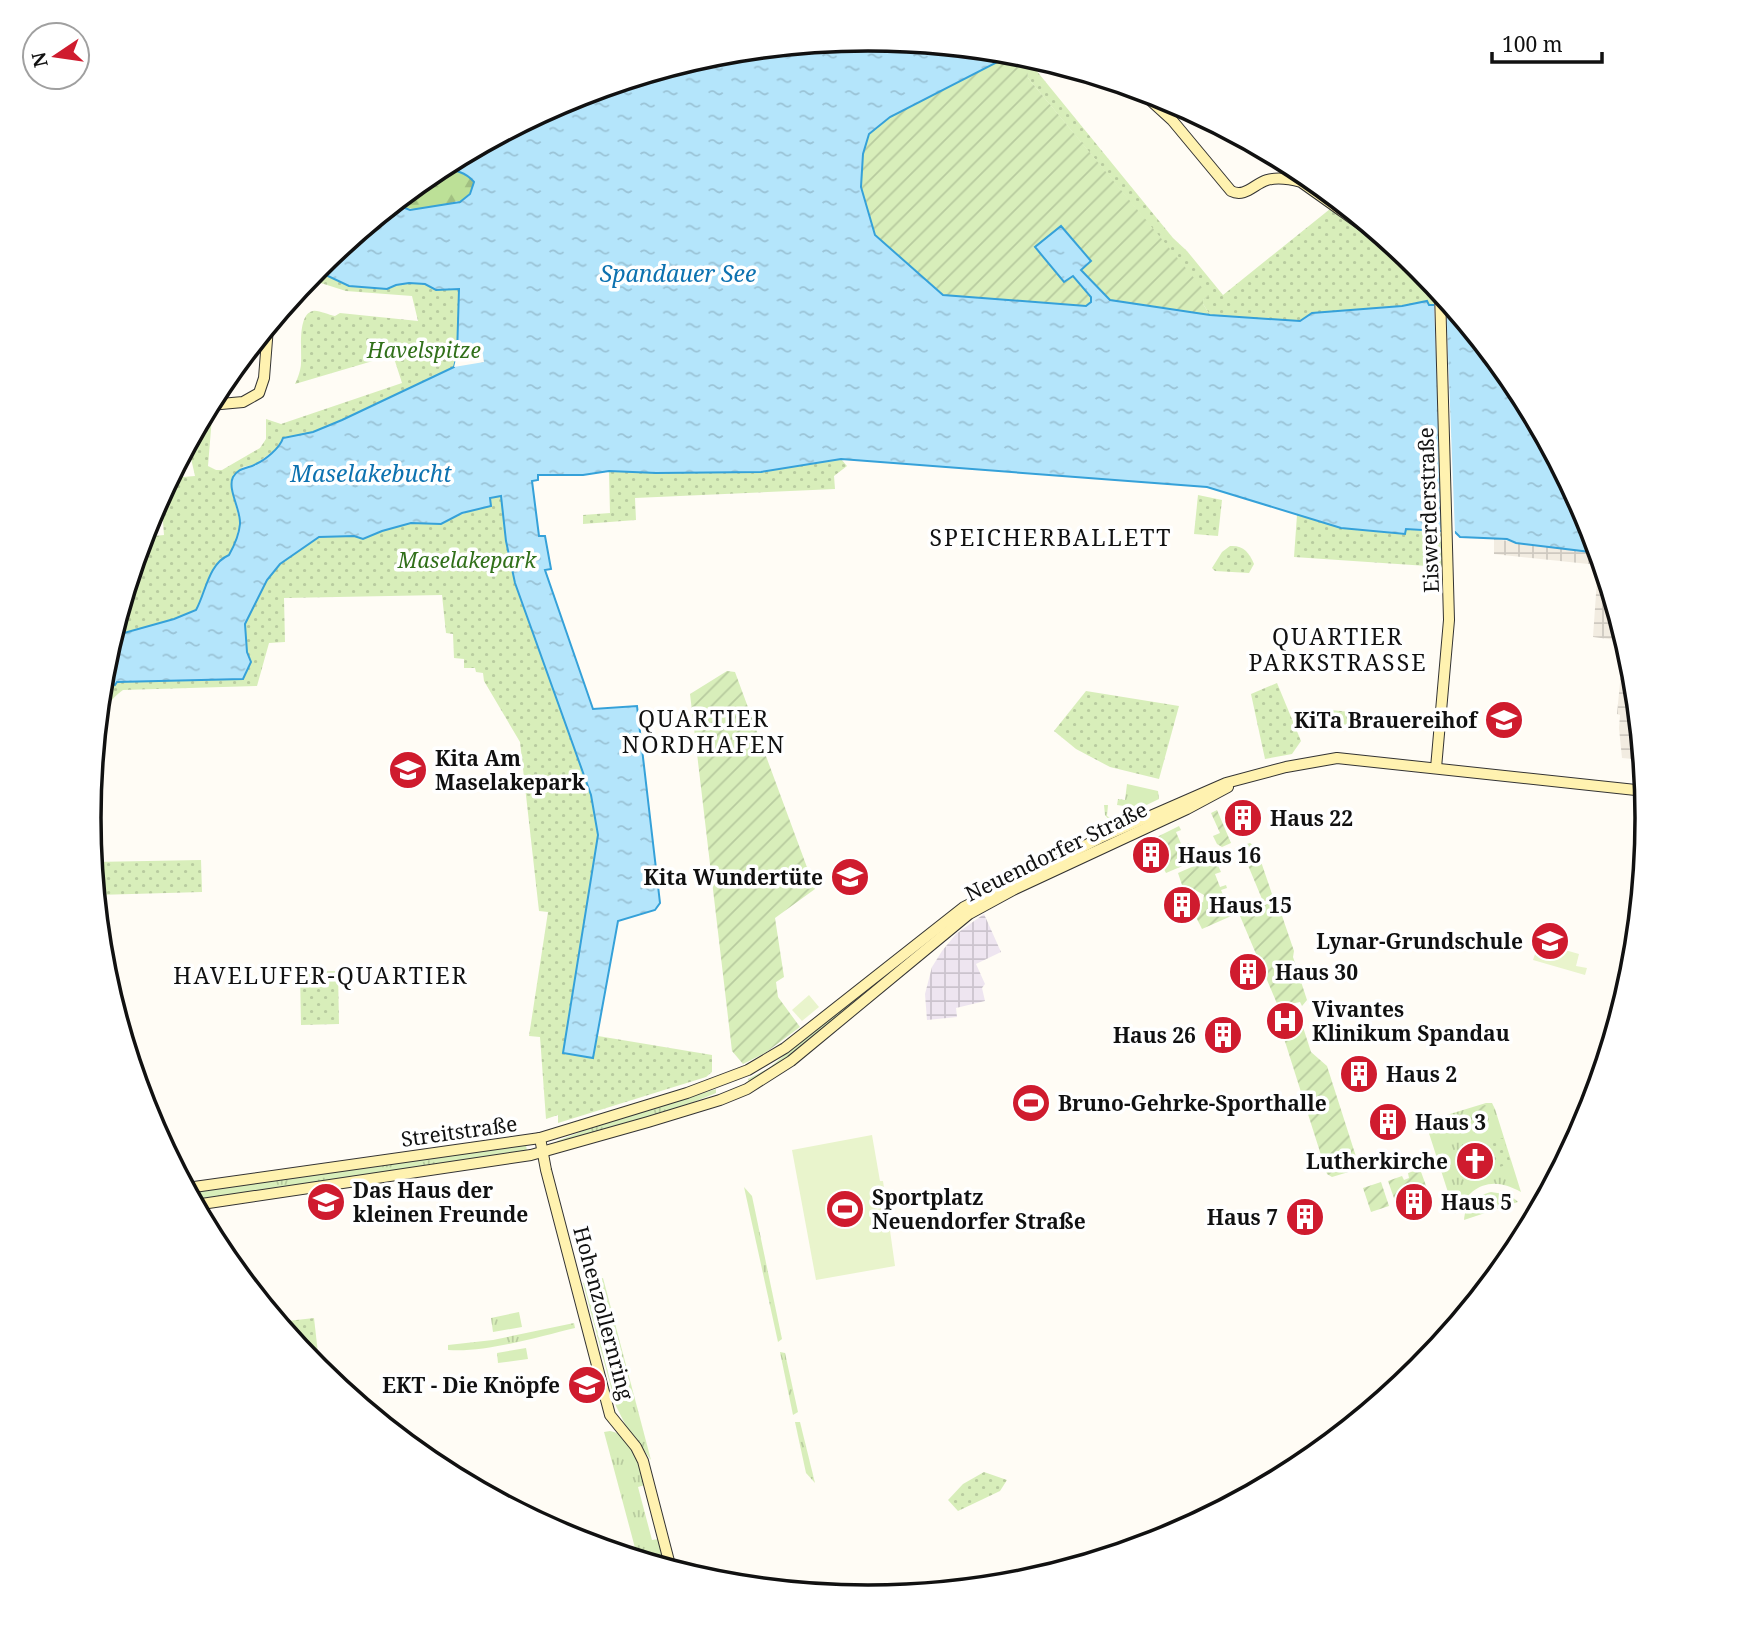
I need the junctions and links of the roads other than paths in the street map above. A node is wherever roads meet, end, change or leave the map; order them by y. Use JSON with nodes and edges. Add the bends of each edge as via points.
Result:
{"nodes":[{"id":1,"x":1158,"y":108,"type":"edge"},
{"id":2,"x":1296,"y":181,"type":"edge"},
{"id":3,"x":1441,"y":308,"type":"edge"},
{"id":4,"x":267,"y":343,"type":"edge"},
{"id":5,"x":223,"y":404,"type":"edge"},
{"id":6,"x":1436,"y":768,"type":"junction"},
{"id":7,"x":1635,"y":790,"type":"edge"},
{"id":8,"x":1195,"y":800,"type":"junction"},
{"id":9,"x":729,"y":1078,"type":"joint"},
{"id":10,"x":733,"y":1095,"type":"joint"},
{"id":11,"x":540,"y":1138,"type":"junction"},
{"id":12,"x":543,"y":1153,"type":"junction"},
{"id":13,"x":196,"y":1187,"type":"edge"},
{"id":14,"x":205,"y":1204,"type":"edge"},
{"id":15,"x":668,"y":1558,"type":"edge"}],
"edges":[{"from":1,"to":2,"type":"main road","via":[[1236,194],[1269,179]]},
{"from":3,"to":6,"type":"main road","name":"Eiswerderstraße","via":[[1449,620]]},
{"from":4,"to":5,"type":"main road","via":[[259,393],[243,402]]},
{"from":6,"to":7,"type":"main road","name":"Neuendorfer Straße"},
{"from":6,"to":8,"type":"main road","name":"Neuendorfer Straße","via":[[1338,758],[1217,786]]},
{"from":8,"to":9,"type":"main road","name":"Neuendorfer Straße","via":[[1089,843],[964,906],[785,1048]]},
{"from":8,"to":10,"type":"main road","name":"Neuendorfer Straße","via":[[969,914],[791,1061]]},
{"from":9,"to":11,"type":"main road","name":"Streitstraße"},
{"from":10,"to":12,"type":"main road","name":"Streitstraße"},
{"from":11,"to":12,"type":"main road","name":"Hohenzollernring"},
{"from":11,"to":13,"type":"main road","name":"Streitstraße"},
{"from":12,"to":14,"type":"main road","name":"Streitstraße"},
{"from":12,"to":15,"type":"main road","name":"Hohenzollernring","via":[[610,1415],[643,1461]]}]}
